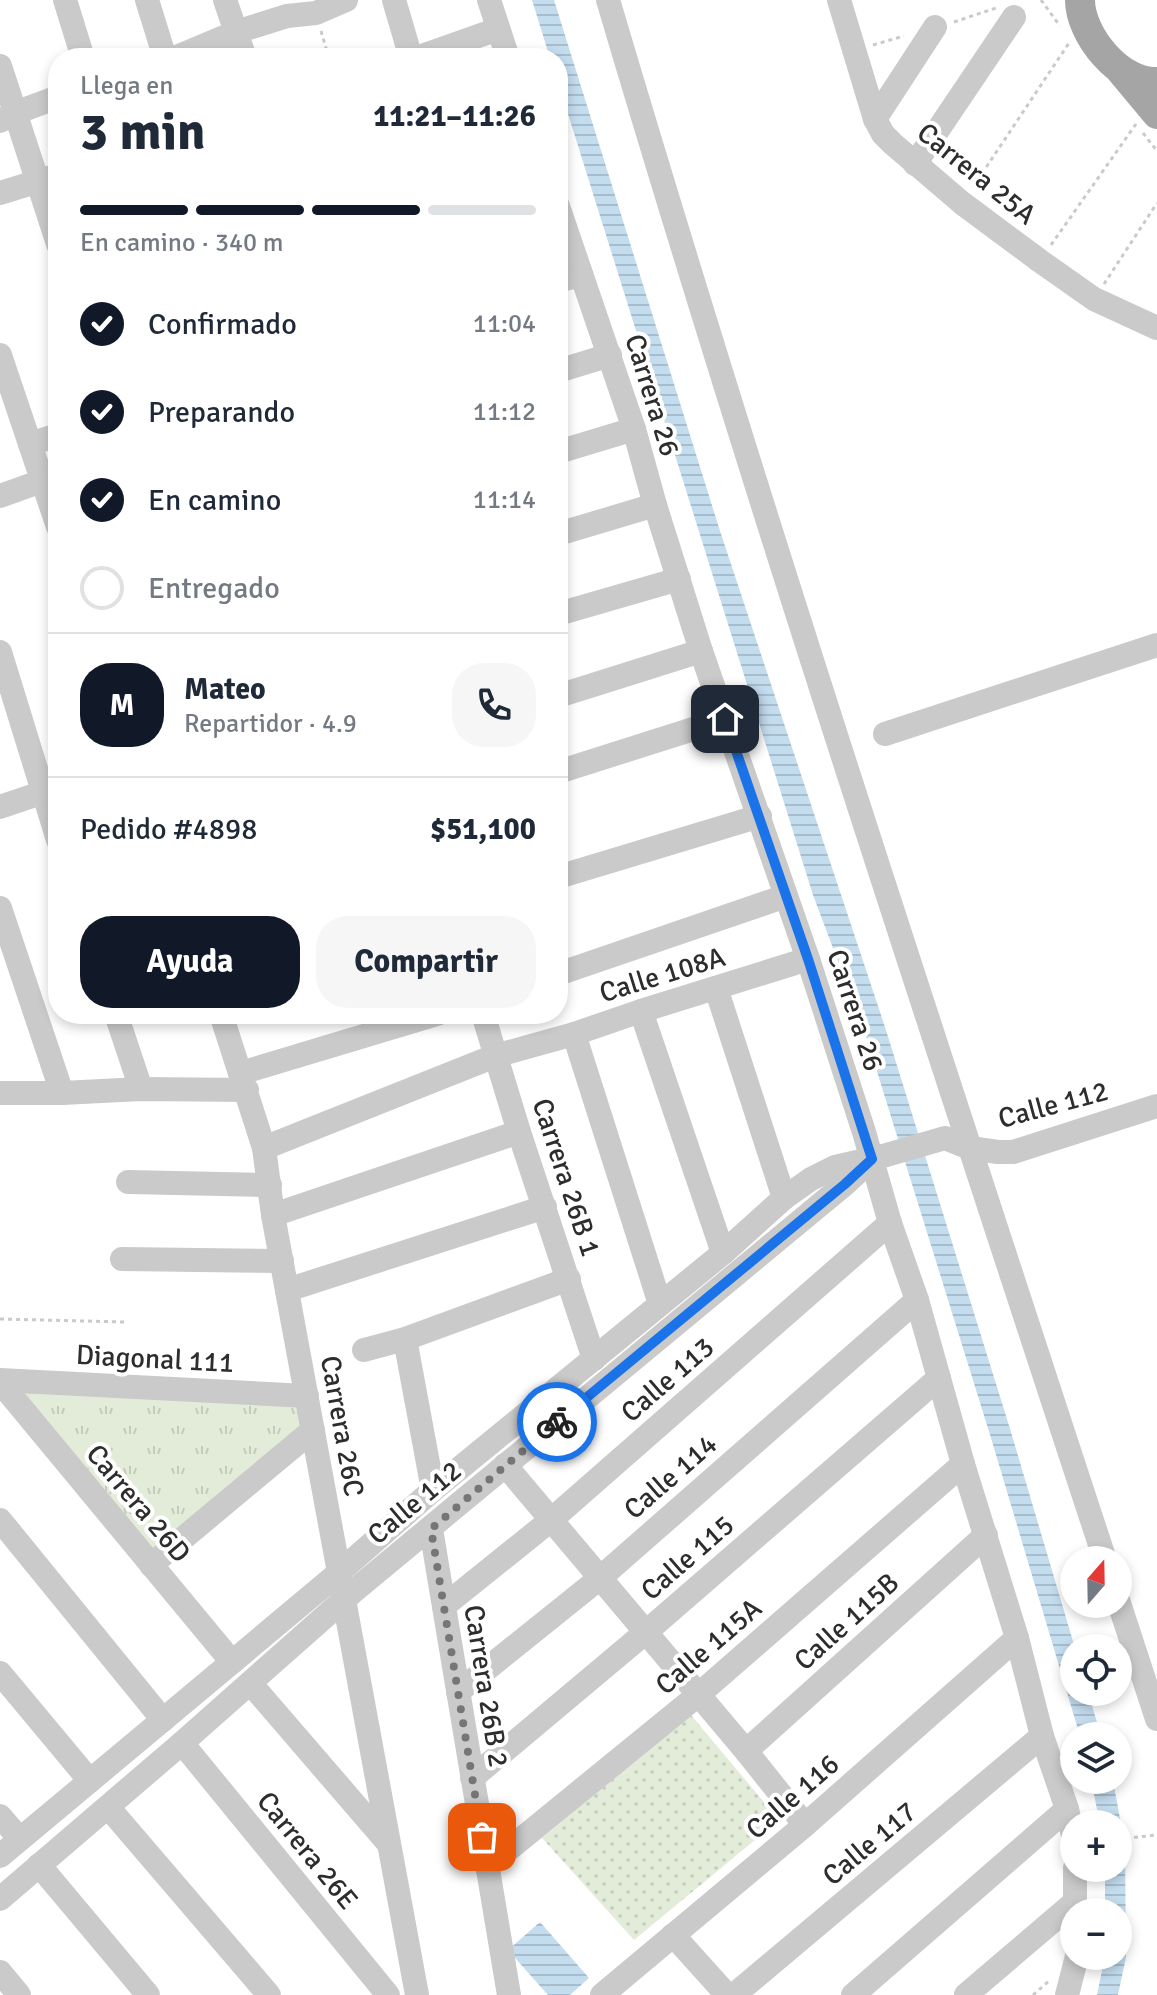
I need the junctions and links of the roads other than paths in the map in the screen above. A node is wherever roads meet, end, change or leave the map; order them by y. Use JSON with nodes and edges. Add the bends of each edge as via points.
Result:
{"nodes":[{"id":1,"x":65,"y":0,"type":"edge"},
{"id":2,"x":147,"y":0,"type":"edge"},
{"id":3,"x":225,"y":0,"type":"edge"},
{"id":4,"x":346,"y":0,"type":"edge"},
{"id":5,"x":394,"y":0,"type":"edge"},
{"id":6,"x":489,"y":0,"type":"edge"},
{"id":7,"x":608,"y":0,"type":"edge"},
{"id":8,"x":839,"y":0,"type":"edge"},
{"id":9,"x":314,"y":6,"type":"edge"},
{"id":10,"x":1075,"y":14,"type":"edge"},
{"id":11,"x":1014,"y":17,"type":"dead end"},
{"id":12,"x":935,"y":27,"type":"dead end"},
{"id":13,"x":498,"y":29,"type":"junction"},
{"id":14,"x":236,"y":32,"type":"junction"},
{"id":15,"x":80,"y":48,"type":"edge"},
{"id":16,"x":162,"y":48,"type":"edge"},
{"id":17,"x":198,"y":48,"type":"edge"},
{"id":18,"x":242,"y":48,"type":"edge"},
{"id":19,"x":411,"y":48,"type":"edge"},
{"id":20,"x":443,"y":48,"type":"edge"},
{"id":21,"x":505,"y":48,"type":"edge"},
{"id":22,"x":0,"y":66,"type":"edge"},
{"id":23,"x":1118,"y":67,"type":"junction"},
{"id":24,"x":1157,"y":82,"type":"edge"},
{"id":25,"x":48,"y":101,"type":"edge"},
{"id":26,"x":8,"y":117,"type":"edge"},
{"id":27,"x":875,"y":119,"type":"junction"},
{"id":28,"x":1146,"y":119,"type":"edge"},
{"id":29,"x":915,"y":164,"type":"junction"},
{"id":30,"x":48,"y":178,"type":"edge"},
{"id":31,"x":0,"y":193,"type":"edge"},
{"id":32,"x":570,"y":278,"type":"edge"},
{"id":33,"x":1157,"y":328,"type":"edge"},
{"id":34,"x":0,"y":355,"type":"edge"},
{"id":35,"x":610,"y":355,"type":"junction"},
{"id":36,"x":568,"y":368,"type":"edge"},
{"id":37,"x":634,"y":429,"type":"junction"},
{"id":38,"x":48,"y":438,"type":"edge"},
{"id":39,"x":30,"y":444,"type":"junction"},
{"id":40,"x":568,"y":449,"type":"edge"},
{"id":41,"x":42,"y":481,"type":"junction"},
{"id":42,"x":0,"y":496,"type":"edge"},
{"id":43,"x":48,"y":498,"type":"edge"},
{"id":44,"x":655,"y":505,"type":"junction"},
{"id":45,"x":568,"y":531,"type":"edge"},
{"id":46,"x":679,"y":579,"type":"junction"},
{"id":47,"x":568,"y":611,"type":"edge"},
{"id":48,"x":1157,"y":645,"type":"edge"},
{"id":49,"x":701,"y":651,"type":"junction"},
{"id":50,"x":0,"y":652,"type":"edge"},
{"id":51,"x":568,"y":693,"type":"edge"},
{"id":52,"x":725,"y":719,"type":"junction"},
{"id":53,"x":885,"y":734,"type":"dead end"},
{"id":54,"x":568,"y":769,"type":"edge"},
{"id":55,"x":48,"y":784,"type":"edge"},
{"id":56,"x":48,"y":790,"type":"edge"},
{"id":57,"x":0,"y":807,"type":"edge"},
{"id":58,"x":760,"y":816,"type":"junction"},
{"id":59,"x":568,"y":874,"type":"edge"},
{"id":60,"x":786,"y":896,"type":"junction"},
{"id":61,"x":0,"y":908,"type":"edge"},
{"id":62,"x":808,"y":959,"type":"junction"},
{"id":63,"x":568,"y":971,"type":"edge"},
{"id":64,"x":716,"y":988,"type":"junction"},
{"id":65,"x":641,"y":1011,"type":"junction"},
{"id":66,"x":119,"y":1024,"type":"edge"},
{"id":67,"x":224,"y":1024,"type":"edge"},
{"id":68,"x":408,"y":1024,"type":"edge"},
{"id":69,"x":486,"y":1024,"type":"edge"},
{"id":70,"x":574,"y":1034,"type":"junction"},
{"id":71,"x":495,"y":1056,"type":"junction"},
{"id":72,"x":244,"y":1081,"type":"junction"},
{"id":73,"x":141,"y":1089,"type":"junction"},
{"id":74,"x":0,"y":1093,"type":"edge"},
{"id":75,"x":62,"y":1093,"type":"junction"},
{"id":76,"x":1157,"y":1106,"type":"edge"},
{"id":77,"x":519,"y":1132,"type":"junction"},
{"id":78,"x":264,"y":1148,"type":"junction"},
{"id":79,"x":970,"y":1148,"type":"junction"},
{"id":80,"x":877,"y":1158,"type":"junction"},
{"id":81,"x":128,"y":1182,"type":"dead end"},
{"id":82,"x":270,"y":1185,"type":"junction"},
{"id":83,"x":784,"y":1198,"type":"junction"},
{"id":84,"x":545,"y":1207,"type":"junction"},
{"id":85,"x":273,"y":1215,"type":"junction"},
{"id":86,"x":890,"y":1223,"type":"junction"},
{"id":87,"x":723,"y":1253,"type":"junction"},
{"id":88,"x":122,"y":1259,"type":"dead end"},
{"id":89,"x":282,"y":1261,"type":"junction"},
{"id":90,"x":569,"y":1279,"type":"junction"},
{"id":91,"x":287,"y":1290,"type":"junction"},
{"id":92,"x":917,"y":1300,"type":"junction"},
{"id":93,"x":660,"y":1304,"type":"junction"},
{"id":94,"x":405,"y":1339,"type":"junction"},
{"id":95,"x":364,"y":1350,"type":"dead end"},
{"id":96,"x":594,"y":1359,"type":"junction"},
{"id":97,"x":939,"y":1378,"type":"junction"},
{"id":98,"x":0,"y":1381,"type":"edge"},
{"id":99,"x":307,"y":1396,"type":"junction"},
{"id":100,"x":313,"y":1430,"type":"junction"},
{"id":101,"x":963,"y":1464,"type":"junction"},
{"id":102,"x":505,"y":1465,"type":"junction"},
{"id":103,"x":433,"y":1490,"type":"junction"},
{"id":104,"x":0,"y":1520,"type":"edge"},
{"id":105,"x":551,"y":1520,"type":"junction"},
{"id":106,"x":431,"y":1529,"type":"junction"},
{"id":107,"x":986,"y":1535,"type":"junction"},
{"id":108,"x":1100,"y":1546,"type":"edge"},
{"id":109,"x":151,"y":1565,"type":"junction"},
{"id":110,"x":339,"y":1571,"type":"junction"},
{"id":111,"x":600,"y":1578,"type":"junction"},
{"id":112,"x":344,"y":1599,"type":"junction"},
{"id":113,"x":444,"y":1606,"type":"junction"},
{"id":114,"x":1124,"y":1618,"type":"edge"},
{"id":115,"x":646,"y":1632,"type":"junction"},
{"id":116,"x":1017,"y":1638,"type":"junction"},
{"id":117,"x":232,"y":1662,"type":"junction"},
{"id":118,"x":0,"y":1673,"type":"edge"},
{"id":119,"x":251,"y":1684,"type":"junction"},
{"id":120,"x":458,"y":1692,"type":"junction"},
{"id":121,"x":698,"y":1695,"type":"junction"},
{"id":122,"x":1157,"y":1719,"type":"edge"},
{"id":123,"x":163,"y":1720,"type":"junction"},
{"id":124,"x":1042,"y":1736,"type":"junction"},
{"id":125,"x":182,"y":1743,"type":"junction"},
{"id":126,"x":746,"y":1751,"type":"junction"},
{"id":127,"x":472,"y":1778,"type":"junction"},
{"id":128,"x":90,"y":1781,"type":"junction"},
{"id":129,"x":108,"y":1807,"type":"junction"},
{"id":130,"x":1067,"y":1809,"type":"joint"},
{"id":131,"x":0,"y":1816,"type":"edge"},
{"id":132,"x":805,"y":1825,"type":"junction"},
{"id":133,"x":20,"y":1839,"type":"junction"},
{"id":134,"x":389,"y":1845,"type":"junction"},
{"id":135,"x":0,"y":1856,"type":"edge"},
{"id":136,"x":39,"y":1865,"type":"junction"},
{"id":137,"x":487,"y":1867,"type":"junction"},
{"id":138,"x":0,"y":1899,"type":"edge"},
{"id":139,"x":1060,"y":1919,"type":"edge"},
{"id":140,"x":673,"y":1935,"type":"junction"},
{"id":141,"x":1073,"y":1970,"type":"edge"},
{"id":142,"x":0,"y":1972,"type":"edge"},
{"id":143,"x":19,"y":1995,"type":"edge"},
{"id":144,"x":148,"y":1995,"type":"edge"},
{"id":145,"x":269,"y":1995,"type":"edge"},
{"id":146,"x":388,"y":1995,"type":"edge"},
{"id":147,"x":417,"y":1995,"type":"edge"},
{"id":148,"x":509,"y":1995,"type":"edge"},
{"id":149,"x":602,"y":1995,"type":"edge"},
{"id":150,"x":727,"y":1995,"type":"edge"},
{"id":151,"x":734,"y":1995,"type":"edge"},
{"id":152,"x":853,"y":1995,"type":"edge"},
{"id":153,"x":966,"y":1995,"type":"edge"},
{"id":154,"x":1067,"y":1995,"type":"edge"}],
"edges":[{"from":1,"to":15,"type":"street"},
{"from":2,"to":16,"type":"street"},
{"from":3,"to":14,"type":"street"},
{"from":4,"to":9,"type":"street"},
{"from":5,"to":19,"type":"street"},
{"from":6,"to":13,"type":"street"},
{"from":7,"to":79,"type":"street"},
{"from":8,"to":27,"type":"street","name":"Carrera 25A"},
{"from":9,"to":14,"type":"street"},
{"from":10,"to":23,"type":"main road"},
{"from":11,"to":29,"type":"street"},
{"from":12,"to":27,"type":"street"},
{"from":13,"to":20,"type":"street"},
{"from":13,"to":21,"type":"street"},
{"from":14,"to":17,"type":"street"},
{"from":14,"to":18,"type":"street"},
{"from":22,"to":26,"type":"street"},
{"from":23,"to":24,"type":"main road","via":[[1136,79]]},
{"from":23,"to":28,"type":"main road"},
{"from":25,"to":26,"type":"street"},
{"from":26,"to":30,"type":"street"},
{"from":27,"to":29,"type":"street","name":"Carrera 25A"},
{"from":29,"to":33,"type":"street","name":"Carrera 25A","via":[[1094,299]]},
{"from":30,"to":31,"type":"street"},
{"from":32,"to":35,"type":"street","name":"Carrera 26"},
{"from":34,"to":39,"type":"street"},
{"from":35,"to":36,"type":"street"},
{"from":35,"to":37,"type":"street","name":"Carrera 26"},
{"from":37,"to":40,"type":"street"},
{"from":37,"to":44,"type":"street","name":"Carrera 26"},
{"from":38,"to":39,"type":"street"},
{"from":39,"to":41,"type":"street"},
{"from":41,"to":42,"type":"street"},
{"from":41,"to":43,"type":"street"},
{"from":44,"to":45,"type":"street"},
{"from":44,"to":46,"type":"street","name":"Carrera 26"},
{"from":46,"to":47,"type":"street"},
{"from":46,"to":49,"type":"street","name":"Carrera 26"},
{"from":48,"to":53,"type":"street"},
{"from":49,"to":51,"type":"street"},
{"from":49,"to":52,"type":"street","name":"Carrera 26"},
{"from":50,"to":55,"type":"street"},
{"from":52,"to":54,"type":"street"},
{"from":52,"to":58,"type":"street","name":"Carrera 26"},
{"from":56,"to":57,"type":"street"},
{"from":58,"to":59,"type":"street"},
{"from":58,"to":60,"type":"street","name":"Carrera 26"},
{"from":60,"to":62,"type":"street","name":"Carrera 26"},
{"from":60,"to":63,"type":"street"},
{"from":61,"to":75,"type":"street"},
{"from":62,"to":64,"type":"street","name":"Calle 108A"},
{"from":62,"to":80,"type":"street","name":"Carrera 26"},
{"from":64,"to":65,"type":"street","name":"Calle 108A"},
{"from":64,"to":83,"type":"street"},
{"from":65,"to":70,"type":"street","name":"Calle 108A"},
{"from":65,"to":87,"type":"street"},
{"from":66,"to":73,"type":"street"},
{"from":67,"to":72,"type":"street","name":"Carrera 26C"},
{"from":68,"to":72,"type":"street"},
{"from":69,"to":71,"type":"street","name":"Carrera 26B 1"},
{"from":70,"to":71,"type":"street","name":"Calle 108A"},
{"from":70,"to":93,"type":"street"},
{"from":71,"to":77,"type":"street","name":"Carrera 26B 1"},
{"from":71,"to":78,"type":"street","name":"Calle 108A"},
{"from":72,"to":73,"type":"street"},
{"from":72,"to":78,"type":"street","name":"Carrera 26C"},
{"from":73,"to":75,"type":"street"},
{"from":74,"to":75,"type":"street"},
{"from":76,"to":79,"type":"street","name":"Calle 112","via":[[1013,1152]]},
{"from":77,"to":84,"type":"street","name":"Carrera 26B 1"},
{"from":77,"to":85,"type":"street"},
{"from":78,"to":82,"type":"street","name":"Carrera 26C"},
{"from":79,"to":80,"type":"street","name":"Calle 112","via":[[945,1138]]},
{"from":79,"to":108,"type":"street"},
{"from":80,"to":83,"type":"street","name":"Calle 112","via":[[835,1167]]},
{"from":80,"to":86,"type":"street","name":"Carrera 26"},
{"from":80,"to":102,"type":"street","name":"Calle 112"},
{"from":81,"to":82,"type":"street"},
{"from":82,"to":85,"type":"street","name":"Carrera 26C"},
{"from":83,"to":87,"type":"street","name":"Calle 112"},
{"from":84,"to":90,"type":"street","name":"Carrera 26B 1"},
{"from":84,"to":91,"type":"street"},
{"from":85,"to":89,"type":"street","name":"Carrera 26C"},
{"from":86,"to":92,"type":"street","name":"Carrera 26"},
{"from":86,"to":105,"type":"street","name":"Calle 113"},
{"from":87,"to":93,"type":"street","name":"Calle 112"},
{"from":88,"to":89,"type":"street"},
{"from":89,"to":91,"type":"street","name":"Carrera 26C"},
{"from":90,"to":94,"type":"street"},
{"from":90,"to":96,"type":"street","name":"Carrera 26B 1"},
{"from":91,"to":99,"type":"street","name":"Carrera 26C"},
{"from":92,"to":97,"type":"street","name":"Carrera 26"},
{"from":92,"to":111,"type":"street","name":"Calle 114"},
{"from":93,"to":96,"type":"street","name":"Calle 112"},
{"from":94,"to":95,"type":"street"},
{"from":94,"to":103,"type":"street"},
{"from":96,"to":103,"type":"street","name":"Calle 112"},
{"from":97,"to":101,"type":"street","name":"Carrera 26"},
{"from":97,"to":115,"type":"street","name":"Calle 115"},
{"from":98,"to":99,"type":"street","name":"Diagonal 111"},
{"from":98,"to":109,"type":"street","name":"Carrera 26D"},
{"from":99,"to":100,"type":"street","name":"Carrera 26C"},
{"from":100,"to":109,"type":"street"},
{"from":100,"to":110,"type":"street","name":"Carrera 26C"},
{"from":101,"to":107,"type":"street","name":"Carrera 26"},
{"from":101,"to":121,"type":"street","name":"Calle 115A"},
{"from":102,"to":105,"type":"street"},
{"from":102,"to":106,"type":"street","name":"Calle 112"},
{"from":103,"to":110,"type":"street","name":"Calle 112"},
{"from":104,"to":123,"type":"street"},
{"from":105,"to":111,"type":"street"},
{"from":105,"to":113,"type":"street","name":"Calle 113"},
{"from":106,"to":112,"type":"street","name":"Calle 112"},
{"from":106,"to":113,"type":"street","name":"Carrera 26B 2"},
{"from":107,"to":116,"type":"street","name":"Carrera 26"},
{"from":107,"to":126,"type":"street","name":"Calle 115B"},
{"from":109,"to":117,"type":"street","name":"Carrera 26D"},
{"from":110,"to":112,"type":"street","name":"Carrera 26C"},
{"from":110,"to":117,"type":"street","name":"Calle 112"},
{"from":111,"to":115,"type":"street"},
{"from":111,"to":120,"type":"street","name":"Calle 114"},
{"from":112,"to":119,"type":"street","name":"Calle 112"},
{"from":112,"to":134,"type":"street","name":"Carrera 26C"},
{"from":113,"to":120,"type":"street","name":"Carrera 26B 2"},
{"from":114,"to":122,"type":"street"},
{"from":115,"to":121,"type":"street"},
{"from":115,"to":127,"type":"street","name":"Calle 115"},
{"from":116,"to":124,"type":"street","name":"Carrera 26"},
{"from":116,"to":132,"type":"street","name":"Calle 116"},
{"from":117,"to":123,"type":"street","name":"Calle 112"},
{"from":118,"to":128,"type":"street"},
{"from":119,"to":125,"type":"street","name":"Calle 112"},
{"from":119,"to":134,"type":"street"},
{"from":120,"to":127,"type":"street","name":"Carrera 26B 2"},
{"from":121,"to":126,"type":"street"},
{"from":121,"to":137,"type":"street","name":"Calle 115A"},
{"from":123,"to":128,"type":"street","name":"Calle 112"},
{"from":124,"to":130,"type":"street","name":"Carrera 26"},
{"from":124,"to":151,"type":"street","name":"Calle 117"},
{"from":125,"to":129,"type":"street","name":"Calle 112"},
{"from":125,"to":146,"type":"street","name":"Carrera 26E"},
{"from":126,"to":132,"type":"street"},
{"from":127,"to":137,"type":"street","name":"Carrera 26B 2"},
{"from":128,"to":133,"type":"street","name":"Calle 112"},
{"from":129,"to":136,"type":"street","name":"Calle 112"},
{"from":129,"to":145,"type":"street"},
{"from":130,"to":152,"type":"street"},
{"from":131,"to":133,"type":"street"},
{"from":132,"to":140,"type":"street","name":"Calle 116"},
{"from":133,"to":135,"type":"street","name":"Calle 112"},
{"from":134,"to":147,"type":"street","name":"Carrera 26C"},
{"from":136,"to":138,"type":"street","name":"Calle 112"},
{"from":136,"to":144,"type":"street"},
{"from":137,"to":148,"type":"street","name":"Carrera 26B 2"},
{"from":139,"to":153,"type":"street"},
{"from":140,"to":149,"type":"street","name":"Calle 116"},
{"from":140,"to":150,"type":"street"},
{"from":141,"to":154,"type":"street"},
{"from":142,"to":143,"type":"street"}]}
